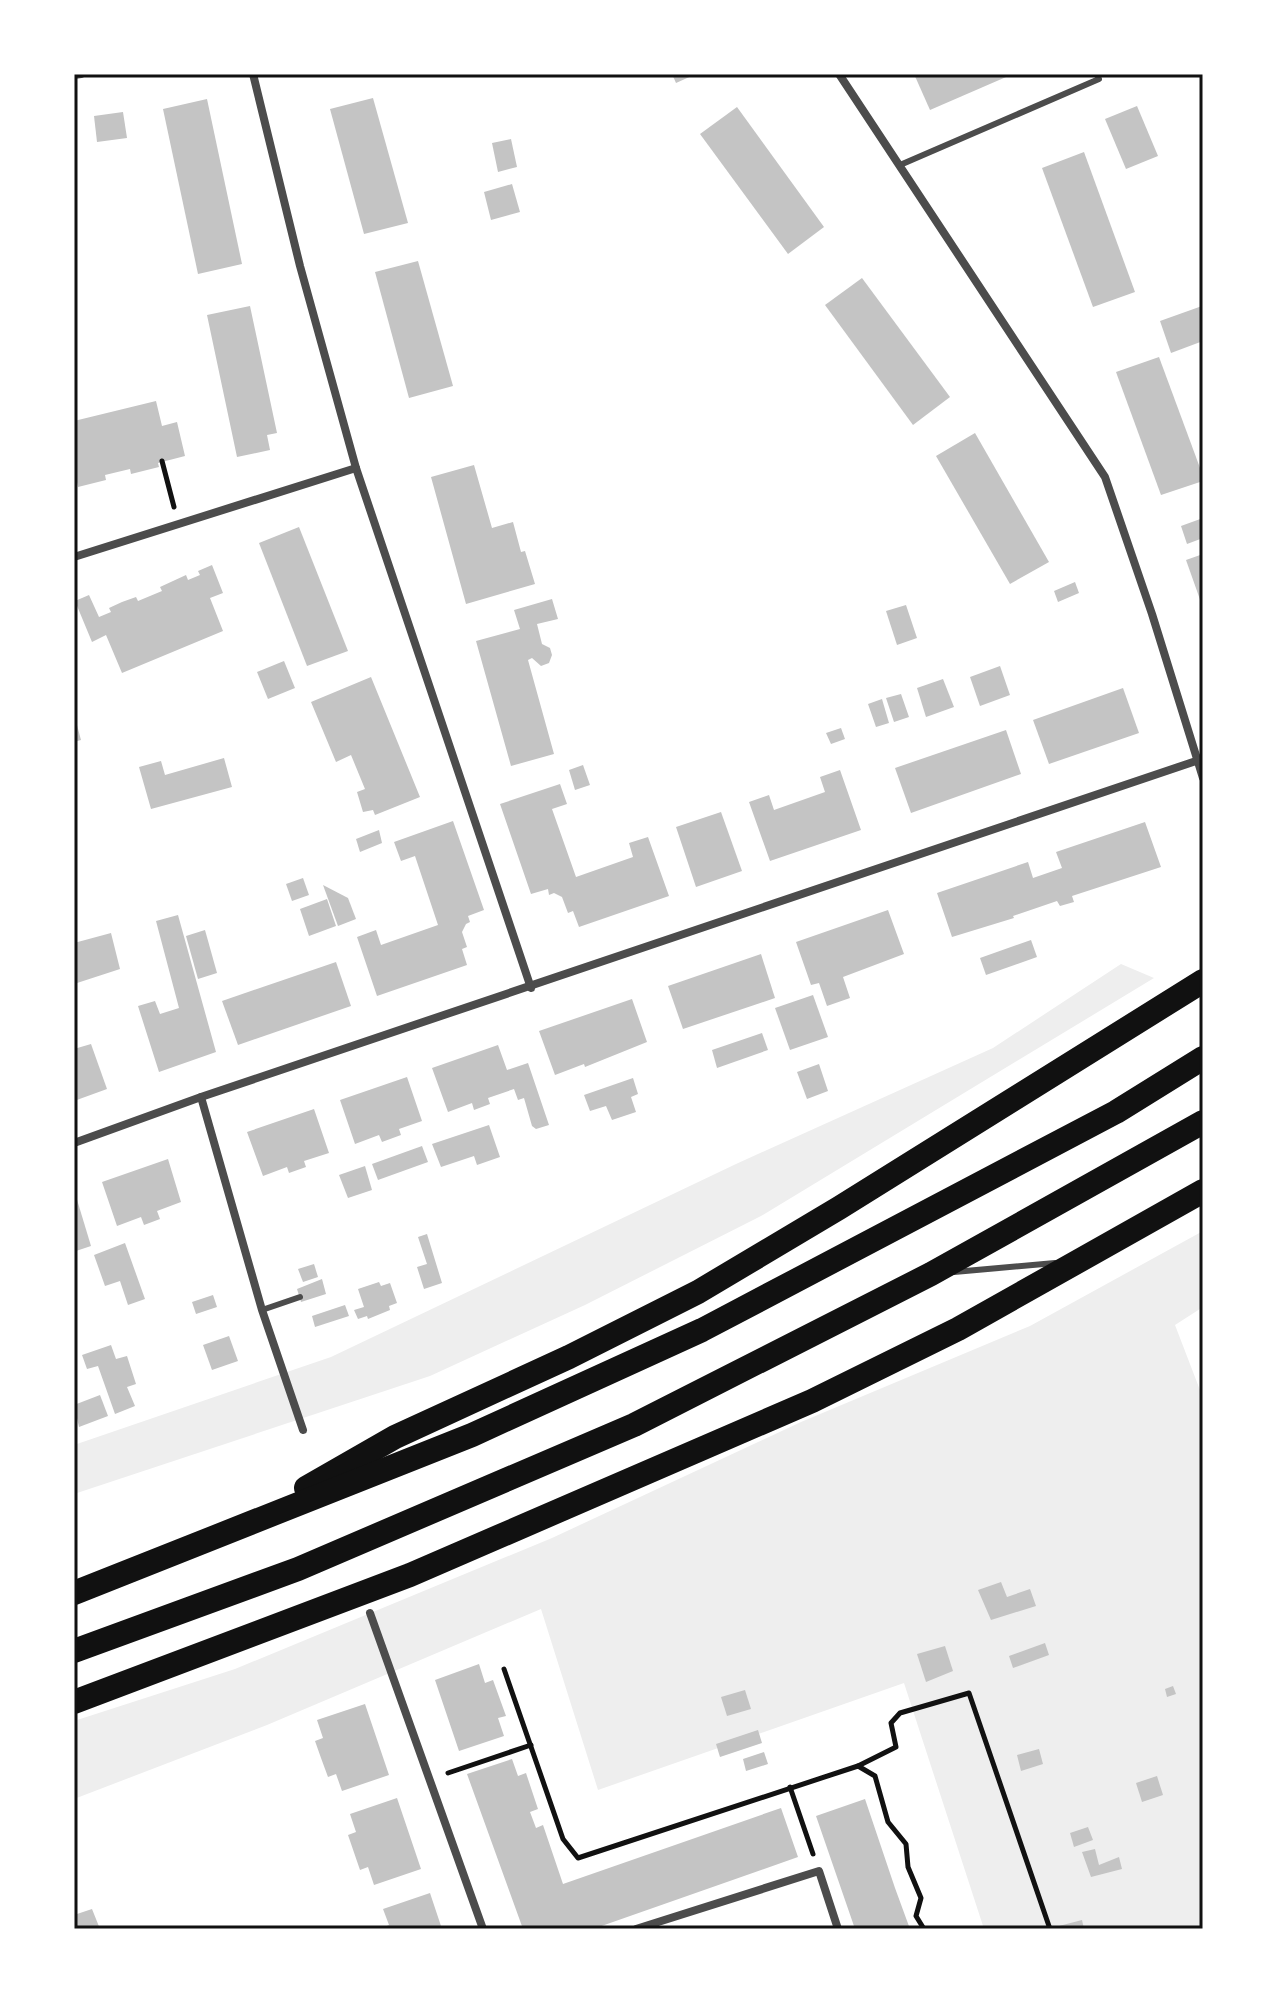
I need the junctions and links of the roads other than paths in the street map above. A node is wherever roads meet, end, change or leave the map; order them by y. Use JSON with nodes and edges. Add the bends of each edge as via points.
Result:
{"nodes":[{"id":1,"x":81,"y":74,"type":"edge"},
{"id":2,"x":253,"y":74,"type":"edge"},
{"id":3,"x":839,"y":74,"type":"edge"},
{"id":4,"x":1097,"y":74,"type":"edge"},
{"id":5,"x":74,"y":75,"type":"edge"},
{"id":6,"x":900,"y":165,"type":"junction"},
{"id":7,"x":356,"y":468,"type":"junction"},
{"id":8,"x":74,"y":557,"type":"edge"},
{"id":9,"x":1199,"y":760,"type":"junction"},
{"id":10,"x":1203,"y":778,"type":"edge"},
{"id":11,"x":1203,"y":981,"type":"edge"},
{"id":12,"x":531,"y":988,"type":"junction"},
{"id":13,"x":1203,"y":1058,"type":"edge"},
{"id":14,"x":201,"y":1097,"type":"junction"},
{"id":15,"x":1203,"y":1122,"type":"edge"},
{"id":16,"x":74,"y":1143,"type":"edge"},
{"id":17,"x":1203,"y":1191,"type":"edge"},
{"id":18,"x":1079,"y":1261,"type":"junction"},
{"id":19,"x":931,"y":1274,"type":"junction"},
{"id":20,"x":300,"y":1297,"type":"dead end"},
{"id":21,"x":262,"y":1310,"type":"junction"},
{"id":22,"x":303,"y":1430,"type":"dead end"},
{"id":23,"x":231,"y":1531,"type":"junction"},
{"id":24,"x":74,"y":1593,"type":"edge"},
{"id":25,"x":370,"y":1613,"type":"dead end"},
{"id":26,"x":74,"y":1651,"type":"edge"},
{"id":27,"x":74,"y":1702,"type":"edge"},
{"id":28,"x":483,"y":1929,"type":"edge"},
{"id":29,"x":636,"y":1929,"type":"edge"},
{"id":30,"x":838,"y":1929,"type":"edge"}],
"edges":[{"from":1,"to":5,"type":"street"},
{"from":2,"to":7,"type":"street"},
{"from":3,"to":6,"type":"street"},
{"from":4,"to":6,"type":"lane","via":[[1099,79]]},
{"from":6,"to":9,"type":"street","via":[[1105,477]]},
{"from":7,"to":8,"type":"street"},
{"from":7,"to":12,"type":"street"},
{"from":9,"to":10,"type":"street"},
{"from":9,"to":12,"type":"street"},
{"from":11,"to":23,"type":"highway","via":[[698,1292],[395,1437]]},
{"from":12,"to":14,"type":"street"},
{"from":13,"to":23,"type":"highway","via":[[1116,1112],[702,1330],[472,1435]]},
{"from":14,"to":16,"type":"street"},
{"from":14,"to":21,"type":"street"},
{"from":15,"to":19,"type":"highway"},
{"from":17,"to":18,"type":"highway"},
{"from":18,"to":19,"type":"lane"},
{"from":18,"to":27,"type":"highway","via":[[958,1329],[812,1401],[410,1575]]},
{"from":19,"to":26,"type":"highway","via":[[621,1431],[298,1569]]},
{"from":20,"to":21,"type":"lane"},
{"from":21,"to":22,"type":"street"},
{"from":23,"to":24,"type":"highway"},
{"from":25,"to":28,"type":"street"},
{"from":29,"to":30,"type":"street","via":[[819,1871]]}]}
